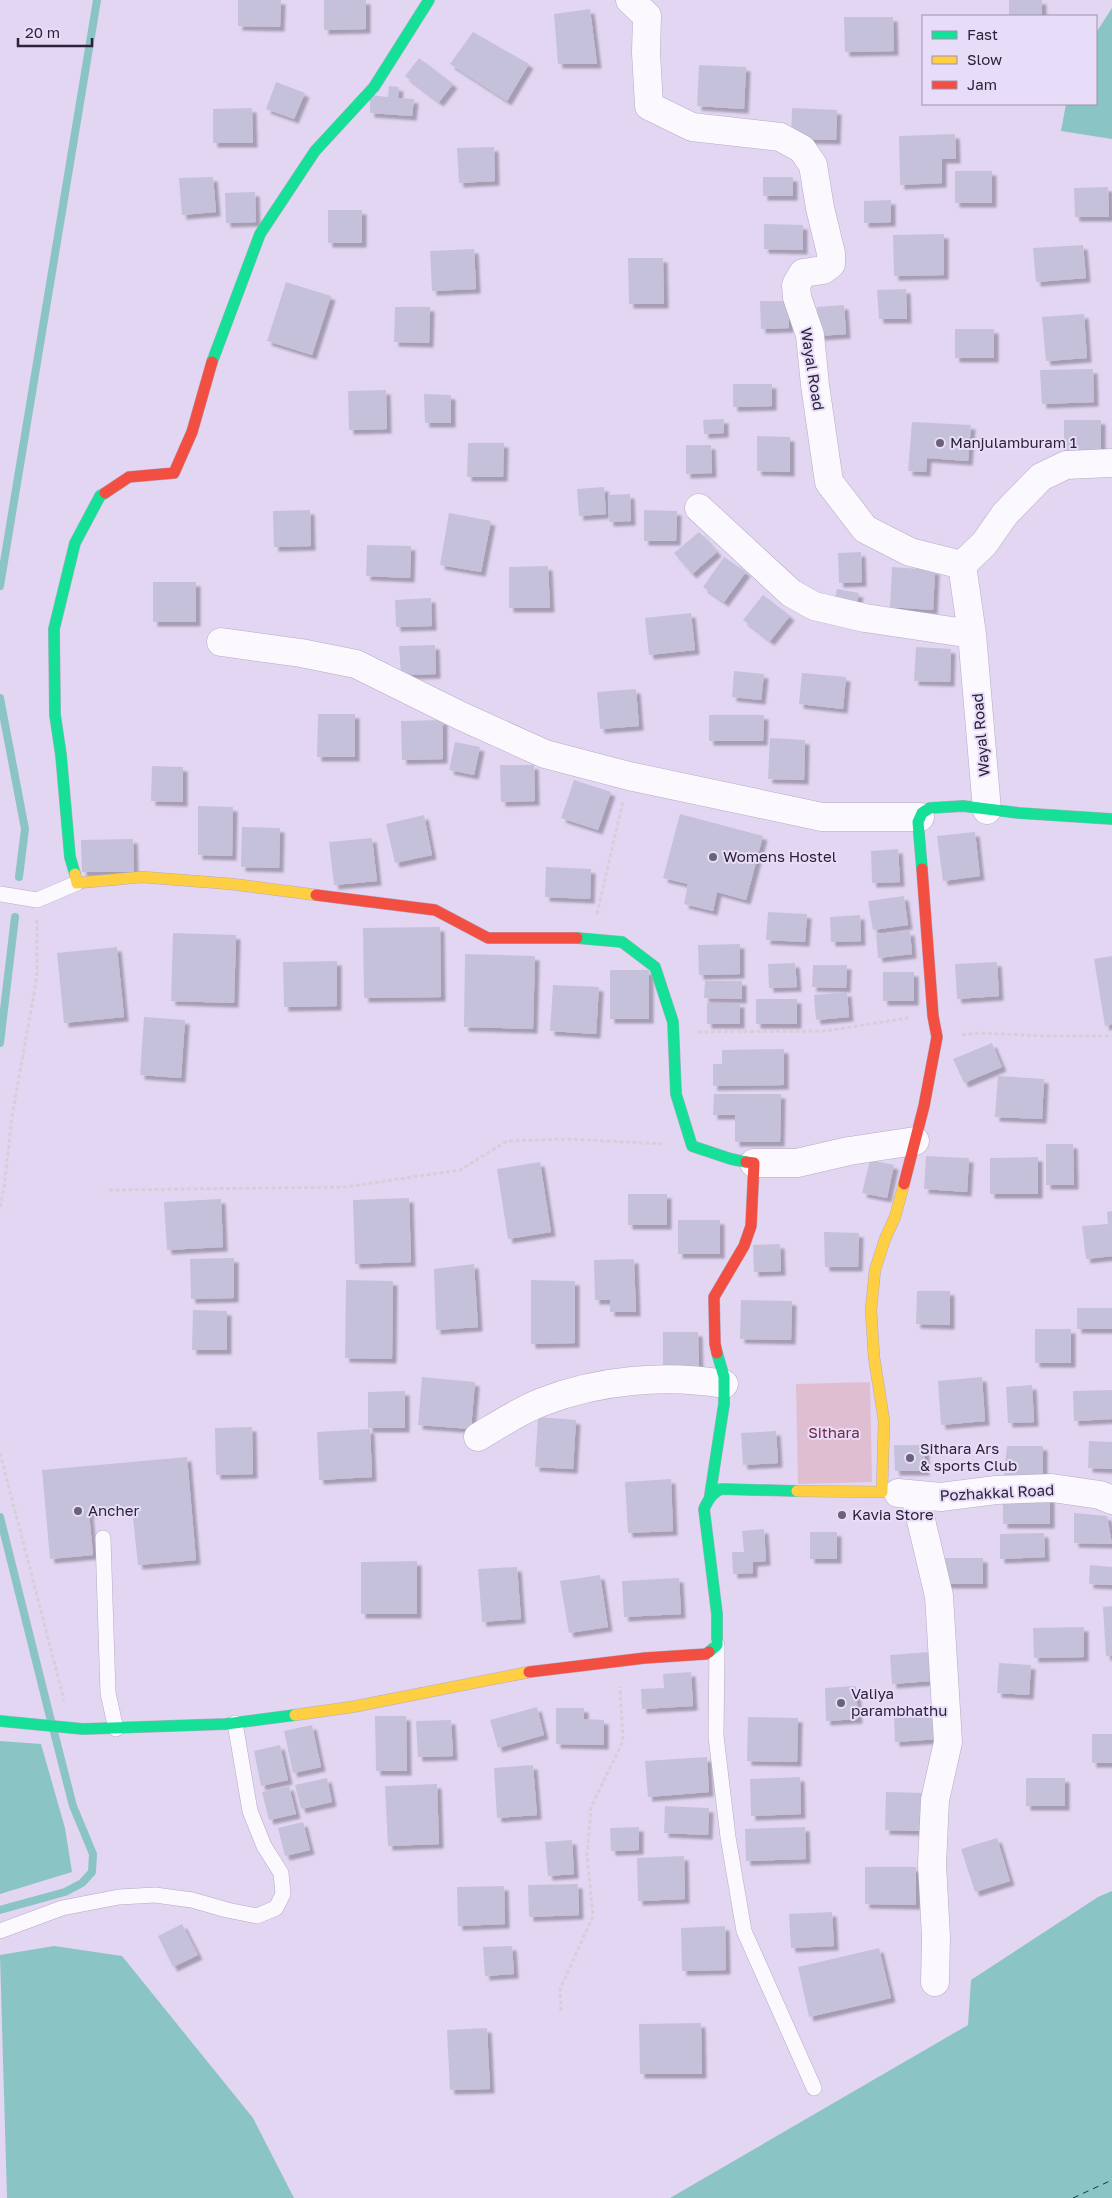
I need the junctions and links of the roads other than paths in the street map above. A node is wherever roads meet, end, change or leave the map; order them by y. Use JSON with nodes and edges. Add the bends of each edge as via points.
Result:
{"nodes":[{"id":1,"x":429,"y":0,"type":"edge"},
{"id":2,"x":630,"y":0,"type":"edge"},
{"id":3,"x":1112,"y":463,"type":"edge"},
{"id":4,"x":699,"y":508,"type":"dead end"},
{"id":5,"x":962,"y":565,"type":"junction"},
{"id":6,"x":972,"y":634,"type":"junction"},
{"id":7,"x":221,"y":642,"type":"dead end"},
{"id":8,"x":988,"y":810,"type":"junction"},
{"id":9,"x":920,"y":817,"type":"junction"},
{"id":10,"x":1112,"y":819,"type":"edge"},
{"id":11,"x":76,"y":883,"type":"junction"},
{"id":12,"x":0,"y":894,"type":"edge"},
{"id":13,"x":915,"y":1141,"type":"junction"},
{"id":14,"x":754,"y":1163,"type":"junction"},
{"id":15,"x":724,"y":1384,"type":"junction"},
{"id":16,"x":478,"y":1437,"type":"dead end"},
{"id":17,"x":882,"y":1492,"type":"junction"},
{"id":18,"x":710,"y":1495,"type":"junction"},
{"id":19,"x":915,"y":1495,"type":"junction"},
{"id":20,"x":1112,"y":1500,"type":"edge"},
{"id":21,"x":103,"y":1538,"type":"dead end"},
{"id":22,"x":717,"y":1645,"type":"junction"},
{"id":23,"x":4,"y":1722,"type":"edge"},
{"id":24,"x":235,"y":1723,"type":"junction"},
{"id":25,"x":116,"y":1729,"type":"junction"},
{"id":26,"x":0,"y":1930,"type":"edge"},
{"id":27,"x":935,"y":1982,"type":"dead end"},
{"id":28,"x":814,"y":2088,"type":"dead end"}],
"edges":[{"from":1,"to":11,"type":"street","via":[[374,87],[315,151],[260,234],[213,357],[192,432],[174,473],[129,477],[100,496],[74,543],[54,629],[55,716],[70,857]]},
{"from":2,"to":5,"type":"street","name":"Wayal Road","via":[[647,16],[649,106],[692,127],[780,137],[802,149],[813,165],[831,264],[823,270],[803,273],[796,285],[810,335],[829,482],[865,529],[910,552]]},
{"from":3,"to":5,"type":"street","via":[[1066,465],[1041,478]]},
{"from":4,"to":6,"type":"street","via":[[791,593],[814,606],[865,618]]},
{"from":5,"to":6,"type":"street","name":"Wayal Road"},
{"from":6,"to":8,"type":"street","name":"Wayal Road"},
{"from":7,"to":9,"type":"street","via":[[356,664],[545,754],[630,776],[822,818]]},
{"from":8,"to":9,"type":"street","via":[[963,806],[930,808]]},
{"from":8,"to":10,"type":"street"},
{"from":9,"to":13,"type":"street","via":[[921,868],[937,1038]]},
{"from":11,"to":12,"type":"lane","via":[[37,900]]},
{"from":11,"to":14,"type":"street","via":[[142,877],[232,884],[434,910],[488,938],[622,942],[655,967],[674,1022],[676,1094],[692,1146]]},
{"from":13,"to":14,"type":"street","via":[[797,1163]]},
{"from":13,"to":17,"type":"street","via":[[896,1217],[875,1270],[871,1310],[884,1421]]},
{"from":14,"to":15,"type":"street","via":[[751,1226],[744,1246],[714,1297],[715,1344]]},
{"from":15,"to":16,"type":"street","via":[[695,1379],[599,1386],[541,1402]]},
{"from":15,"to":18,"type":"street","via":[[724,1404]]},
{"from":17,"to":18,"type":"street","via":[[724,1488]]},
{"from":17,"to":19,"type":"street","name":"Pozhakkal Road"},
{"from":18,"to":22,"type":"street","via":[[704,1508],[717,1614]]},
{"from":19,"to":20,"type":"street","name":"Pozhakkal Road","via":[[942,1497],[996,1490],[1052,1488],[1100,1495]]},
{"from":19,"to":27,"type":"street","via":[[939,1596],[948,1742],[935,1800],[932,1864]]},
{"from":21,"to":25,"type":"lane","via":[[108,1693]]},
{"from":22,"to":24,"type":"street","via":[[706,1654],[511,1674],[352,1707]]},
{"from":22,"to":28,"type":"lane","via":[[716,1736],[744,1931]]},
{"from":23,"to":25,"type":"street"},
{"from":24,"to":25,"type":"street"},
{"from":24,"to":26,"type":"lane","via":[[250,1811],[264,1846],[281,1873],[283,1894],[276,1908],[257,1916],[155,1895],[119,1897],[62,1908]]}]}
